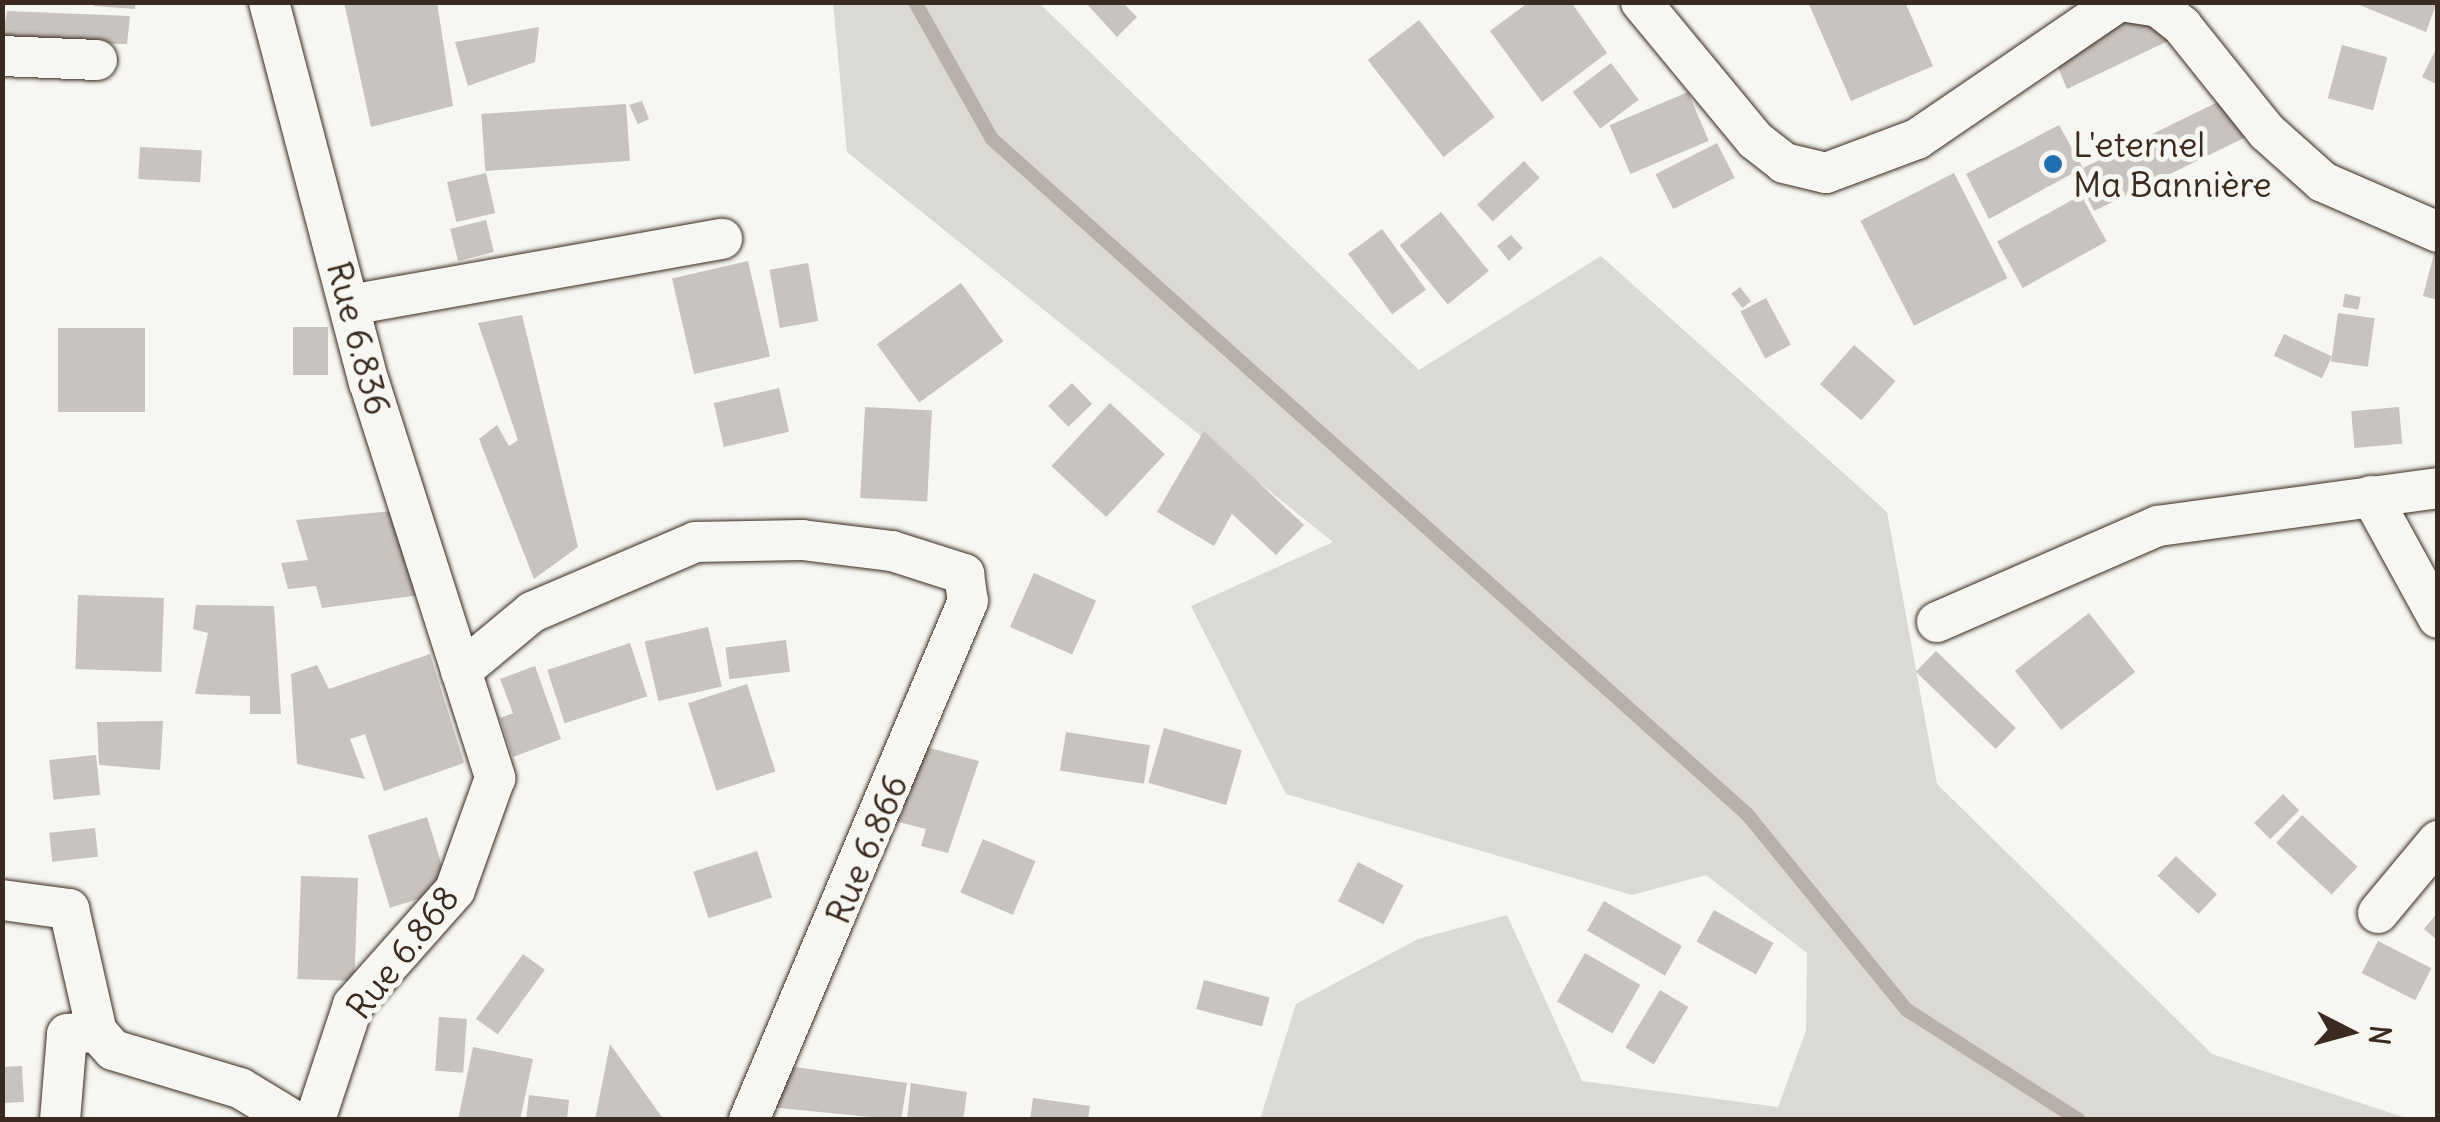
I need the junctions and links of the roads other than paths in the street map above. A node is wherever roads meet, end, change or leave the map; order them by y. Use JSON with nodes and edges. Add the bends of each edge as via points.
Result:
{"nodes":[{"id":1,"x":269,"y":2,"type":"edge"},
{"id":2,"x":1642,"y":2,"type":"edge"},
{"id":3,"x":2118,"y":2,"type":"edge"},
{"id":4,"x":2128,"y":2,"type":"edge"},
{"id":5,"x":2,"y":56,"type":"edge"},
{"id":6,"x":97,"y":60,"type":"dead end"},
{"id":7,"x":2438,"y":232,"type":"edge"},
{"id":8,"x":722,"y":238,"type":"dead end"},
{"id":9,"x":350,"y":305,"type":"junction"},
{"id":10,"x":2438,"y":488,"type":"edge"},
{"id":11,"x":2371,"y":496,"type":"junction"},
{"id":12,"x":2438,"y":618,"type":"edge"},
{"id":13,"x":1937,"y":622,"type":"dead end"},
{"id":14,"x":461,"y":671,"type":"junction"},
{"id":15,"x":2438,"y":841,"type":"edge"},
{"id":16,"x":2,"y":900,"type":"edge"},
{"id":17,"x":2378,"y":913,"type":"dead end"},
{"id":18,"x":97,"y":1032,"type":"junction"},
{"id":19,"x":60,"y":1120,"type":"edge"},
{"id":20,"x":293,"y":1120,"type":"edge"},
{"id":21,"x":315,"y":1120,"type":"edge"},
{"id":22,"x":749,"y":1120,"type":"edge"}],
"edges":[{"from":1,"to":9,"type":"street","name":"Rue 6.836"},
{"from":2,"to":3,"type":"street","via":[[1755,140],[1784,163],[1826,173],[1917,139]]},
{"from":4,"to":7,"type":"street","via":[[2158,7],[2182,26],[2267,132],[2323,182]]},
{"from":5,"to":6,"type":"street"},
{"from":8,"to":9,"type":"street"},
{"from":9,"to":14,"type":"street","name":"Rue 6.836"},
{"from":10,"to":11,"type":"street"},
{"from":11,"to":12,"type":"street"},
{"from":11,"to":13,"type":"street","via":[[2158,526]]},
{"from":14,"to":21,"type":"street","name":"Rue 6.868","via":[[495,778],[492,802],[454,890],[353,1005]]},
{"from":14,"to":22,"type":"street","name":"Rue 6.866","via":[[532,612],[696,542],[838,544],[964,574],[968,600]]},
{"from":15,"to":17,"type":"street"},
{"from":16,"to":18,"type":"street","via":[[70,909]]},
{"from":18,"to":19,"type":"street","via":[[67,1034]]},
{"from":18,"to":20,"type":"street","via":[[112,1050],[240,1088]]}]}
